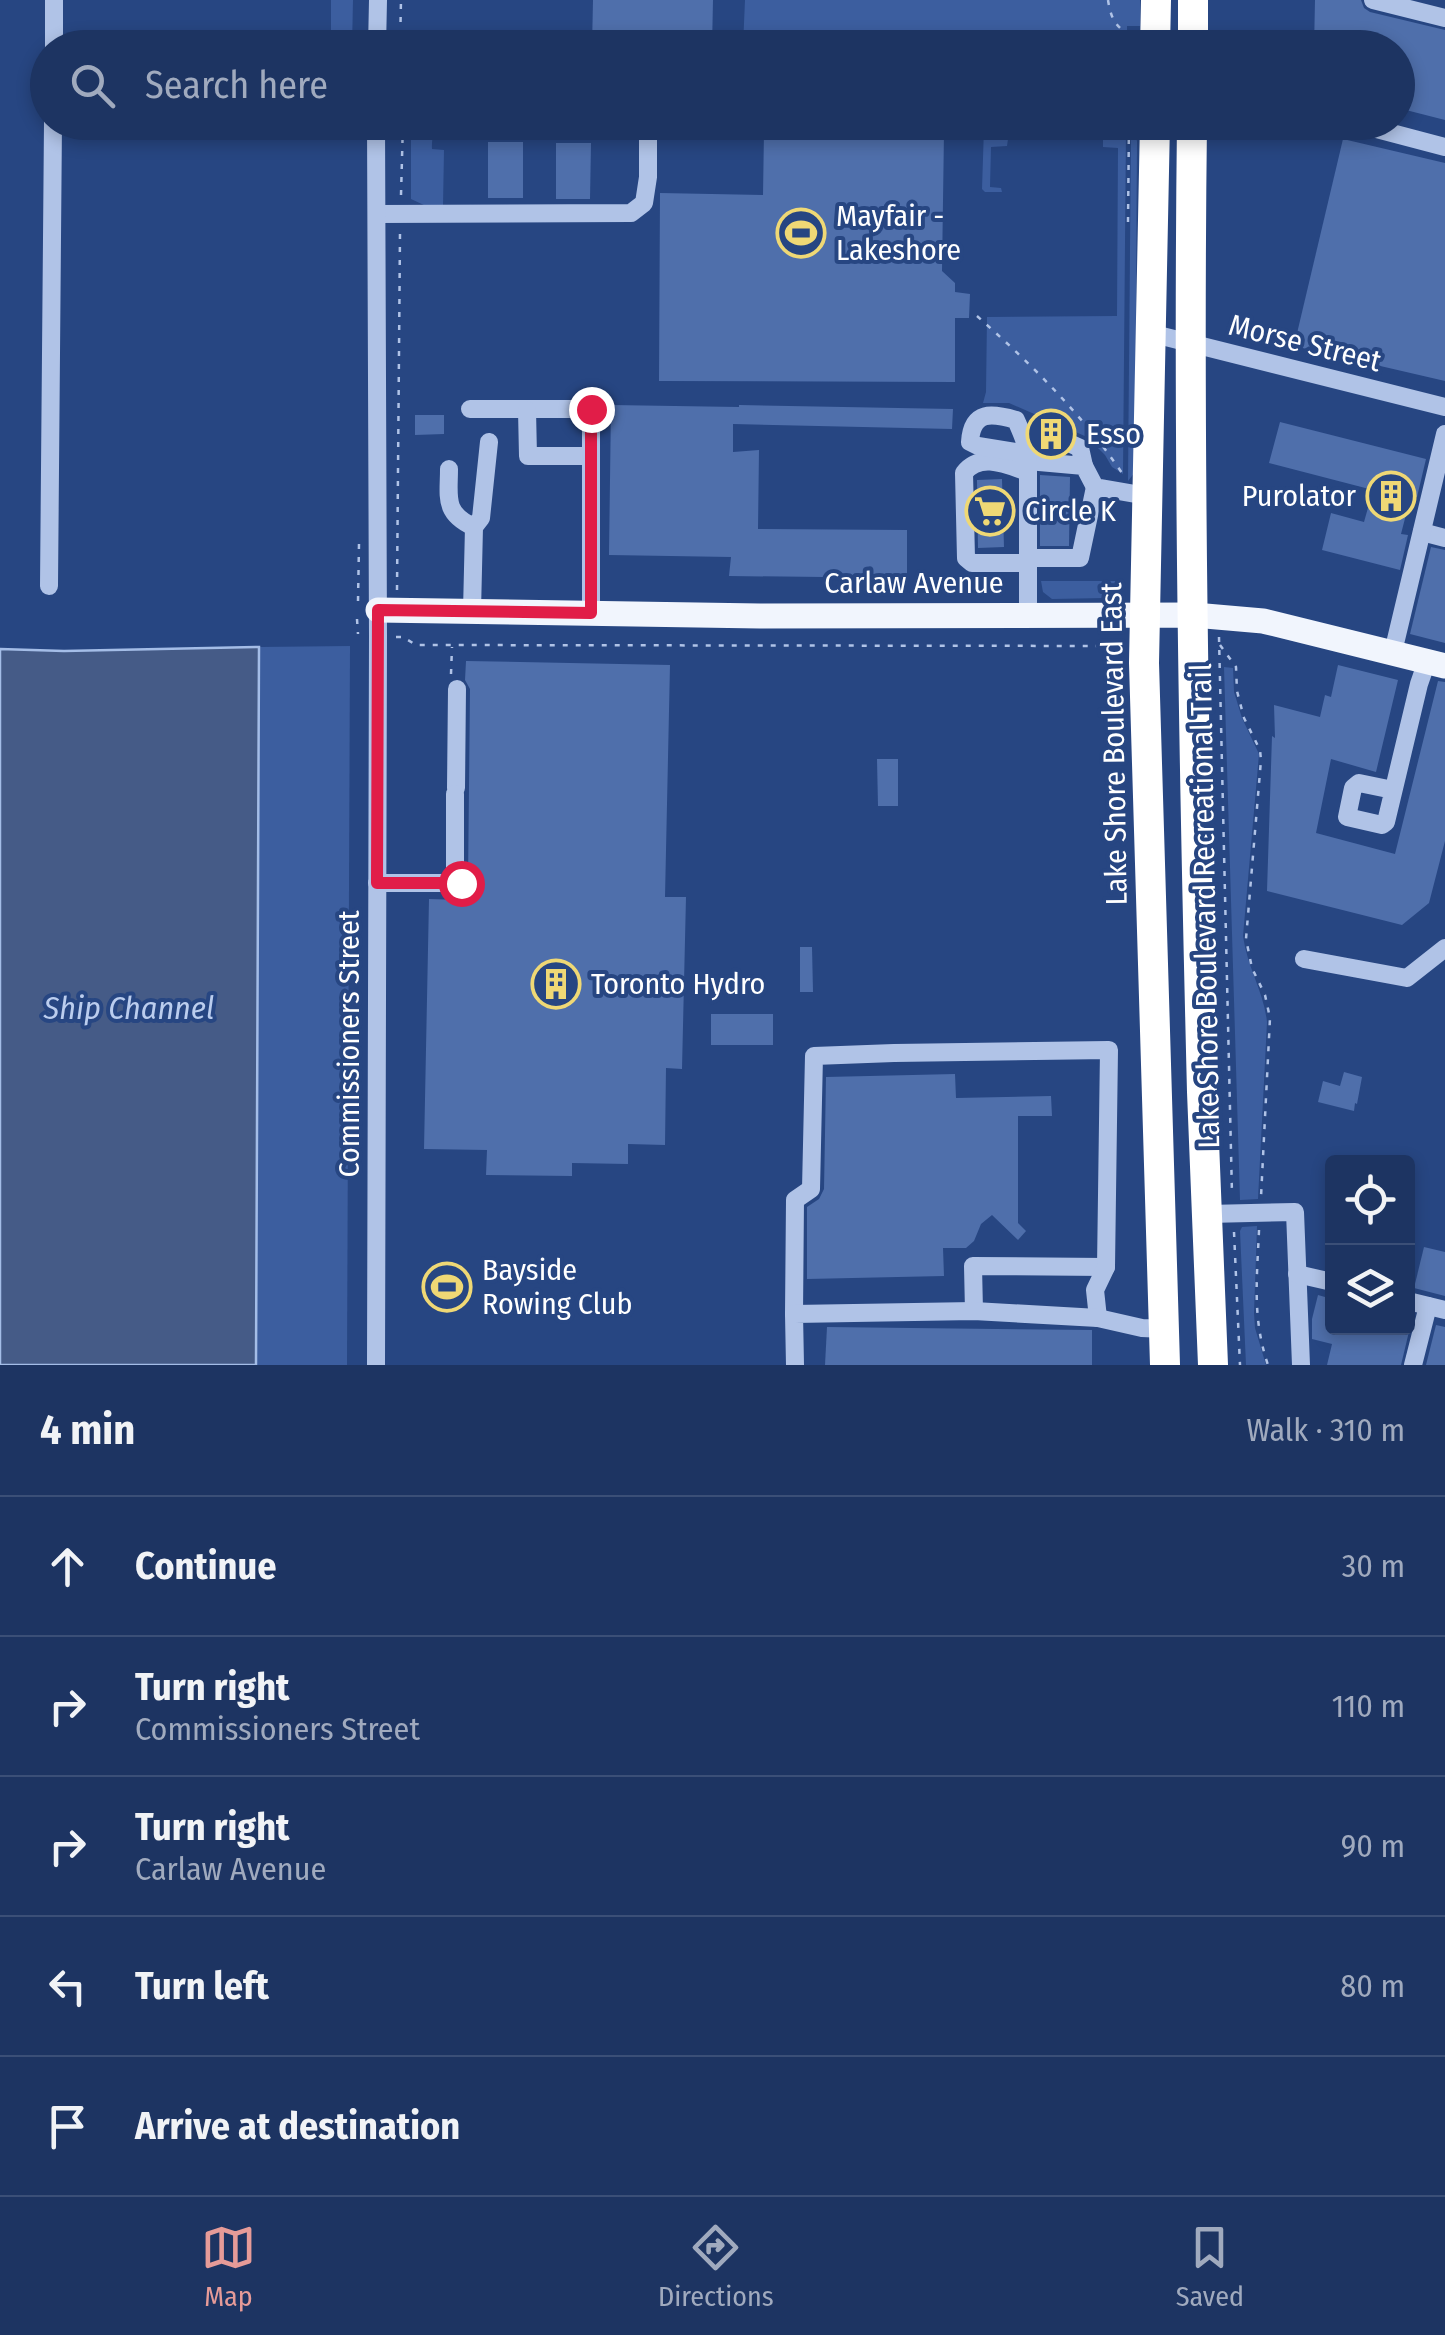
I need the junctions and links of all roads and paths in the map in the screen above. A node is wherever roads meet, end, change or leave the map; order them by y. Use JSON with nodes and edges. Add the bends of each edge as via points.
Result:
{"nodes":[{"id":1,"x":54,"y":0,"type":"edge"},
{"id":2,"x":378,"y":0,"type":"edge"},
{"id":3,"x":401,"y":0,"type":"edge"},
{"id":4,"x":1108,"y":0,"type":"edge"},
{"id":5,"x":1156,"y":0,"type":"edge"},
{"id":6,"x":1193,"y":0,"type":"edge"},
{"id":7,"x":1373,"y":0,"type":"edge"},
{"id":8,"x":1445,"y":18,"type":"edge"},
{"id":9,"x":54,"y":30,"type":"edge"},
{"id":10,"x":377,"y":30,"type":"edge"},
{"id":11,"x":400,"y":30,"type":"edge"},
{"id":12,"x":1124,"y":30,"type":"edge"},
{"id":13,"x":1156,"y":30,"type":"edge"},
{"id":14,"x":1193,"y":30,"type":"edge"},
{"id":15,"x":1415,"y":139,"type":"edge"},
{"id":16,"x":53,"y":140,"type":"edge"},
{"id":17,"x":376,"y":140,"type":"edge"},
{"id":18,"x":402,"y":140,"type":"edge"},
{"id":19,"x":648,"y":140,"type":"edge"},
{"id":20,"x":1139,"y":140,"type":"edge"},
{"id":21,"x":1192,"y":140,"type":"edge"},
{"id":22,"x":1445,"y":147,"type":"edge"},
{"id":23,"x":377,"y":214,"type":"junction"},
{"id":24,"x":400,"y":214,"type":"junction"},
{"id":25,"x":977,"y":316,"type":"dead end"},
{"id":26,"x":1150,"y":333,"type":"junction"},
{"id":27,"x":1190,"y":342,"type":"junction"},
{"id":28,"x":1445,"y":407,"type":"edge"},
{"id":29,"x":470,"y":409,"type":"dead end"},
{"id":30,"x":527,"y":410,"type":"junction"},
{"id":31,"x":1445,"y":434,"type":"edge"},
{"id":32,"x":488,"y":442,"type":"dead end"},
{"id":33,"x":1070,"y":443,"type":"tunnel mouth"},
{"id":34,"x":590,"y":456,"type":"junction"},
{"id":35,"x":1028,"y":459,"type":"junction"},
{"id":36,"x":1084,"y":466,"type":"junction"},
{"id":37,"x":449,"y":468,"type":"dead end"},
{"id":38,"x":1095,"y":487,"type":"junction"},
{"id":39,"x":1136,"y":487,"type":"junction"},
{"id":40,"x":474,"y":527,"type":"junction"},
{"id":41,"x":1422,"y":532,"type":"junction"},
{"id":42,"x":1445,"y":538,"type":"edge"},
{"id":43,"x":1028,"y":561,"type":"junction"},
{"id":44,"x":49,"y":586,"type":"dead end"},
{"id":45,"x":387,"y":610,"type":"junction"},
{"id":46,"x":472,"y":612,"type":"junction"},
{"id":47,"x":591,"y":613,"type":"junction"},
{"id":48,"x":1194,"y":615,"type":"junction"},
{"id":49,"x":1028,"y":616,"type":"junction"},
{"id":50,"x":1144,"y":616,"type":"junction"},
{"id":51,"x":403,"y":637,"type":"dead end"},
{"id":52,"x":452,"y":645,"type":"junction"},
{"id":53,"x":1125,"y":646,"type":"dead end"},
{"id":54,"x":1392,"y":652,"type":"junction"},
{"id":55,"x":1436,"y":664,"type":"edge"},
{"id":56,"x":454,"y":684,"type":"joint"},
{"id":57,"x":1394,"y":790,"type":"dead end"},
{"id":58,"x":377,"y":883,"type":"junction"},
{"id":59,"x":1445,"y":948,"type":"edge"},
{"id":60,"x":1304,"y":959,"type":"dead end"},
{"id":61,"x":1260,"y":1212,"type":"junction"},
{"id":62,"x":1221,"y":1213,"type":"junction"},
{"id":63,"x":1106,"y":1267,"type":"junction"},
{"id":64,"x":1298,"y":1274,"type":"junction"},
{"id":65,"x":1325,"y":1280,"type":"edge"},
{"id":66,"x":1436,"y":1308,"type":"edge"},
{"id":67,"x":974,"y":1312,"type":"junction"},
{"id":68,"x":794,"y":1314,"type":"junction"},
{"id":69,"x":1098,"y":1318,"type":"junction"},
{"id":70,"x":1164,"y":1329,"type":"junction"},
{"id":71,"x":376,"y":1365,"type":"edge"},
{"id":72,"x":795,"y":1365,"type":"edge"},
{"id":73,"x":1165,"y":1365,"type":"edge"},
{"id":74,"x":1213,"y":1365,"type":"edge"},
{"id":75,"x":1240,"y":1365,"type":"edge"},
{"id":76,"x":1268,"y":1365,"type":"edge"},
{"id":77,"x":1301,"y":1365,"type":"edge"},
{"id":78,"x":1413,"y":1365,"type":"edge"}],
"edges":[{"from":1,"to":9,"type":"street"},
{"from":2,"to":10,"type":"street"},
{"from":3,"to":11,"type":"path"},
{"from":4,"to":12,"type":"path","via":[[1111,18]]},
{"from":5,"to":13,"type":"highway"},
{"from":6,"to":14,"type":"highway"},
{"from":7,"to":8,"type":"street"},
{"from":15,"to":22,"type":"street"},
{"from":16,"to":44,"type":"street"},
{"from":17,"to":23,"type":"street","name":"Commissioners Street"},
{"from":18,"to":24,"type":"path"},
{"from":19,"to":24,"type":"street","via":[[644,203],[631,212]]},
{"from":20,"to":26,"type":"highway","name":"Lake Shore Boulevard East"},
{"from":21,"to":27,"type":"highway"},
{"from":23,"to":24,"type":"street"},
{"from":23,"to":45,"type":"street","name":"Commissioners Street"},
{"from":24,"to":45,"type":"path"},
{"from":25,"to":39,"type":"path","via":[[1072,408]]},
{"from":26,"to":27,"type":"street","name":"Morse Street"},
{"from":26,"to":39,"type":"highway","name":"Lake Shore Boulevard East"},
{"from":27,"to":28,"type":"street","name":"Morse Street"},
{"from":27,"to":48,"type":"highway"},
{"from":29,"to":30,"type":"street"},
{"from":30,"to":34,"type":"street","via":[[528,456]]},
{"from":30,"to":34,"type":"street","via":[[591,409]]},
{"from":31,"to":41,"type":"street"},
{"from":32,"to":40,"type":"street","via":[[481,518]]},
{"from":33,"to":36,"type":"street","via":[[1080,448]]},
{"from":34,"to":47,"type":"street"},
{"from":35,"to":35,"type":"street","via":[[970,442],[976,420],[999,415],[1024,424]]},
{"from":35,"to":36,"type":"street"},
{"from":35,"to":43,"type":"street"},
{"from":35,"to":43,"type":"street","via":[[976,463],[964,472],[966,558]]},
{"from":36,"to":38,"type":"street"},
{"from":37,"to":40,"type":"street","via":[[448,505]]},
{"from":38,"to":39,"type":"street"},
{"from":38,"to":43,"type":"street","via":[[1080,558]]},
{"from":39,"to":50,"type":"highway","name":"Lake Shore Boulevard East"},
{"from":40,"to":46,"type":"street"},
{"from":41,"to":42,"type":"street"},
{"from":41,"to":54,"type":"street"},
{"from":43,"to":49,"type":"street"},
{"from":45,"to":46,"type":"main road","name":"Carlaw Avenue"},
{"from":45,"to":58,"type":"street","name":"Commissioners Street"},
{"from":46,"to":47,"type":"main road","name":"Carlaw Avenue"},
{"from":47,"to":49,"type":"main road","name":"Carlaw Avenue"},
{"from":48,"to":50,"type":"main road","name":"Carlaw Avenue"},
{"from":48,"to":54,"type":"main road","name":"Carlaw Avenue","via":[[1263,621]]},
{"from":48,"to":62,"type":"highway","via":[[1202,1096]]},
{"from":49,"to":50,"type":"main road","name":"Carlaw Avenue"},
{"from":50,"to":70,"type":"highway","name":"Lake Shore Boulevard East"},
{"from":51,"to":52,"type":"path","via":[[416,645]]},
{"from":52,"to":53,"type":"path"},
{"from":52,"to":56,"type":"path"},
{"from":54,"to":55,"type":"main road","name":"Carlaw Avenue"},
{"from":55,"to":57,"type":"street","via":[[1419,684]]},
{"from":56,"to":58,"type":"street","via":[[458,883]]},
{"from":58,"to":71,"type":"street","name":"Commissioners Street"},
{"from":59,"to":60,"type":"street","via":[[1406,978]]},
{"from":61,"to":62,"type":"street"},
{"from":61,"to":62,"type":"path","name":"Lake Shore Boulevard Recreational Trail","via":[[1270,1018],[1246,938],[1261,760],[1236,691],[1236,667],[1219,644]]},
{"from":61,"to":64,"type":"street","via":[[1295,1212]]},
{"from":61,"to":76,"type":"path","name":"Lake Shore Boulevard Recreational Trail","via":[[1256,1314]]},
{"from":62,"to":74,"type":"highway"},
{"from":62,"to":75,"type":"path","name":"Lake Shore Boulevard Recreational Trail"},
{"from":63,"to":67,"type":"street","via":[[973,1266]]},
{"from":63,"to":68,"type":"street","via":[[1109,1050],[814,1056],[811,1189],[795,1200]]},
{"from":63,"to":69,"type":"street","via":[[1095,1290]]},
{"from":64,"to":65,"type":"street"},
{"from":64,"to":77,"type":"street"},
{"from":66,"to":78,"type":"street"},
{"from":67,"to":68,"type":"street"},
{"from":67,"to":69,"type":"street"},
{"from":68,"to":72,"type":"street"},
{"from":69,"to":70,"type":"street"},
{"from":70,"to":73,"type":"highway","name":"Lake Shore Boulevard East"}]}
